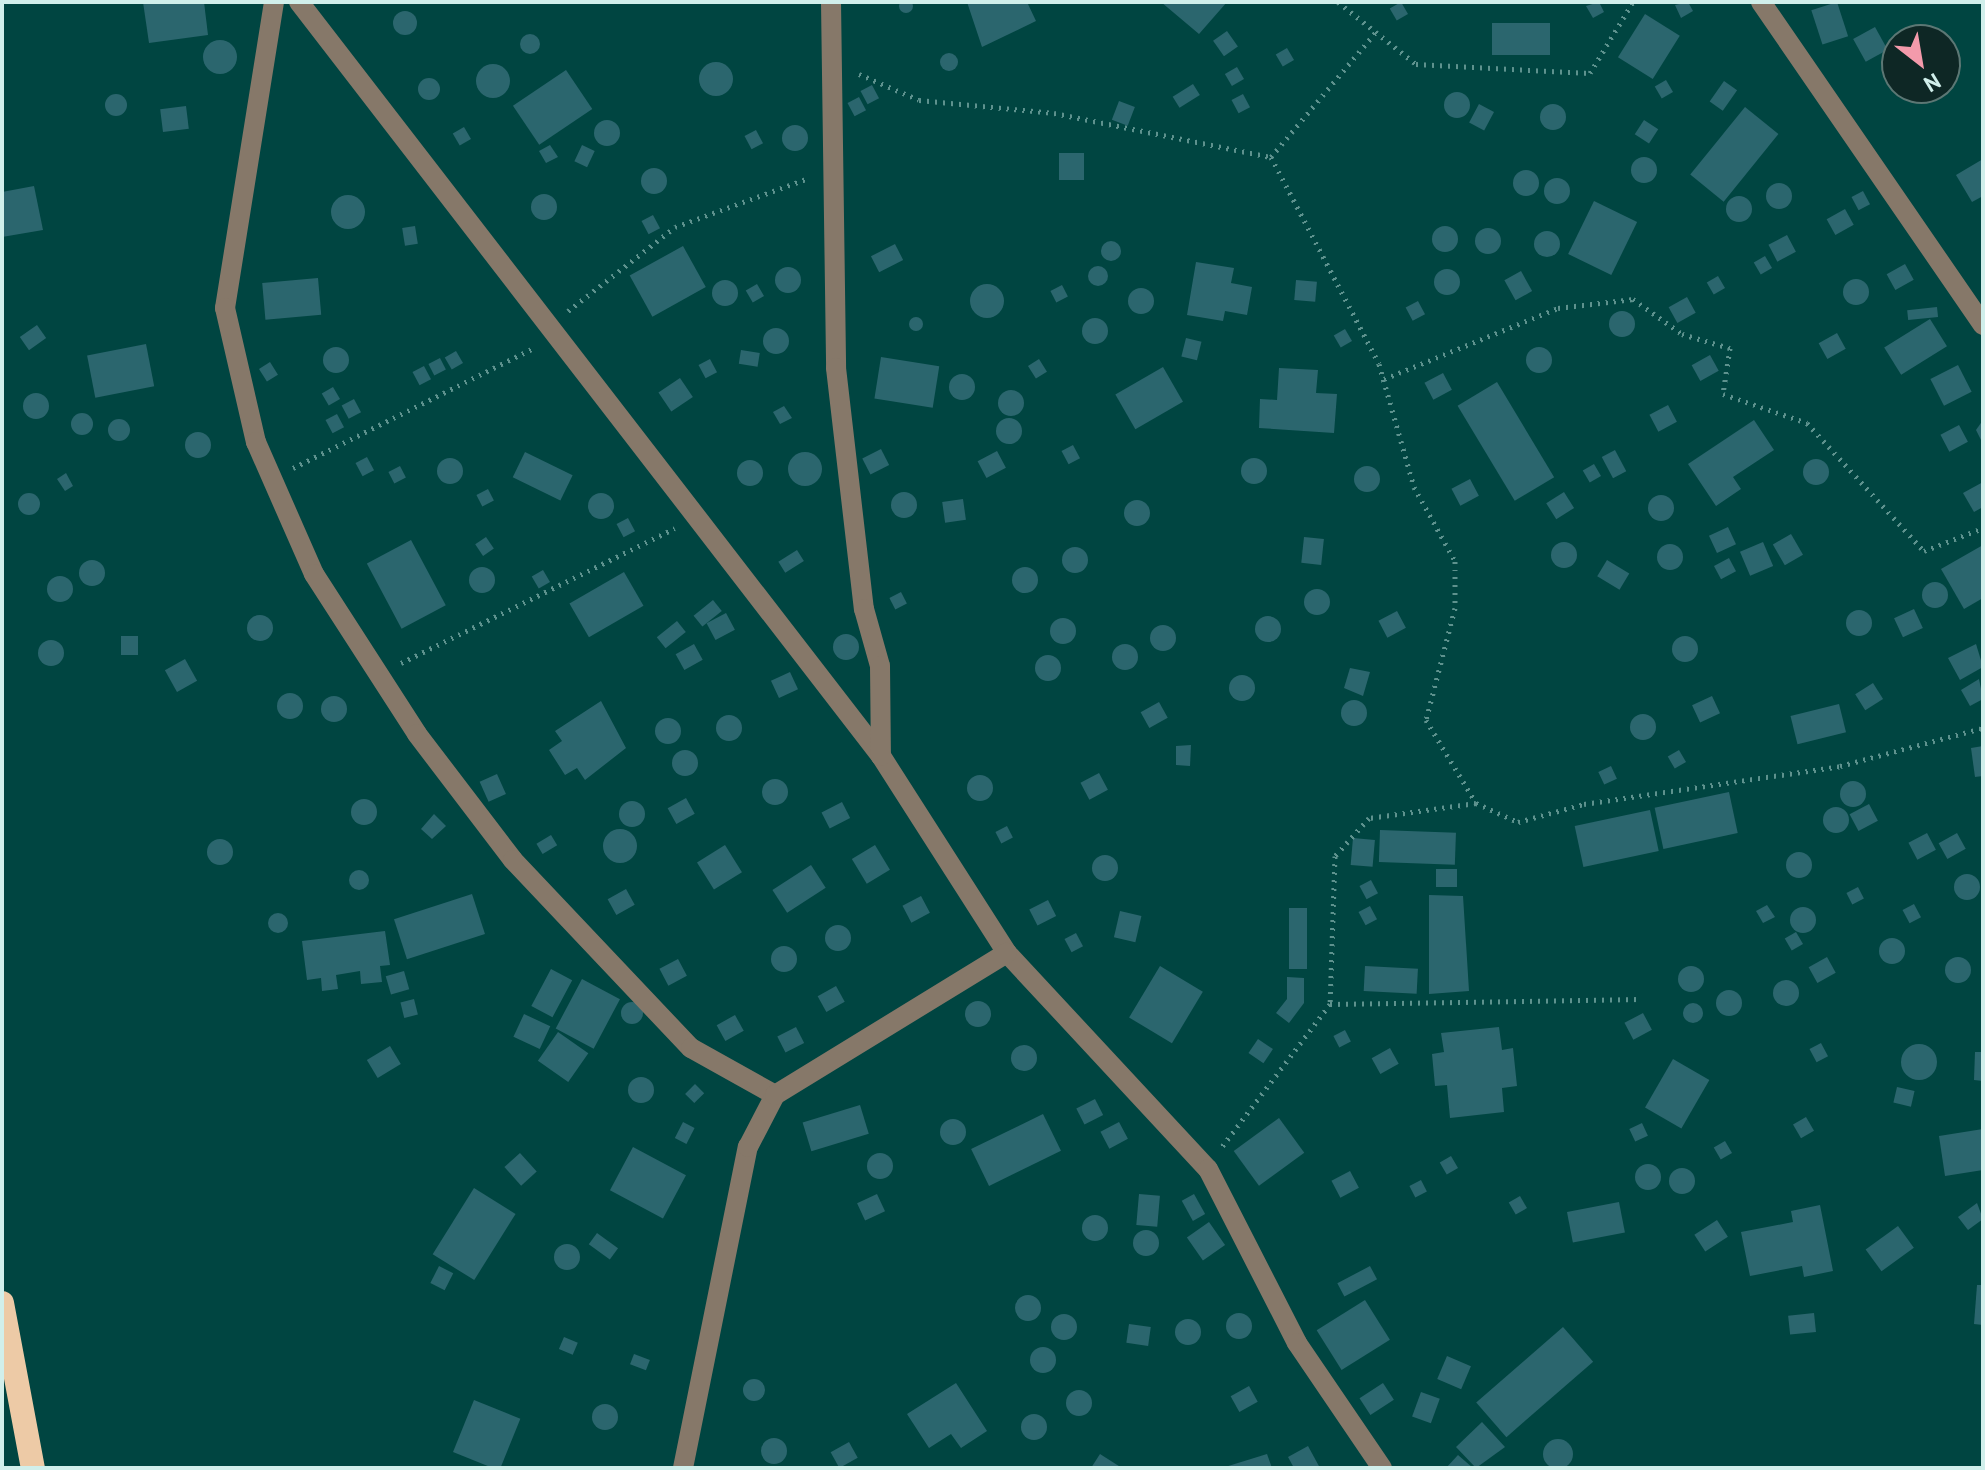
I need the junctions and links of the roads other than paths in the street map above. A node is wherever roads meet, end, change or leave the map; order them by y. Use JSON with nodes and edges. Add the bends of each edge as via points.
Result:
{"nodes":[{"id":1,"x":274,"y":2,"type":"edge"},
{"id":2,"x":299,"y":2,"type":"edge"},
{"id":3,"x":831,"y":2,"type":"edge"},
{"id":4,"x":1761,"y":2,"type":"edge"},
{"id":5,"x":1983,"y":325,"type":"edge"},
{"id":6,"x":881,"y":756,"type":"junction"},
{"id":7,"x":1007,"y":953,"type":"junction"},
{"id":8,"x":775,"y":1095,"type":"junction"},
{"id":9,"x":2,"y":1303,"type":"edge"},
{"id":10,"x":33,"y":1468,"type":"edge"},
{"id":11,"x":683,"y":1468,"type":"edge"},
{"id":12,"x":1382,"y":1468,"type":"edge"}],
"edges":[{"from":1,"to":8,"type":"street","via":[[225,308],[256,442],[314,574],[377,673],[513,860],[691,1048]]},
{"from":2,"to":6,"type":"street","via":[[701,515]]},
{"from":3,"to":6,"type":"street","via":[[836,64],[836,368],[864,609],[880,666]]},
{"from":4,"to":5,"type":"street"},
{"from":6,"to":7,"type":"street"},
{"from":7,"to":8,"type":"street"},
{"from":7,"to":12,"type":"street","via":[[1208,1169],[1297,1343]]},
{"from":8,"to":11,"type":"street","via":[[748,1147]]},
{"from":9,"to":10,"type":"highway"}]}
